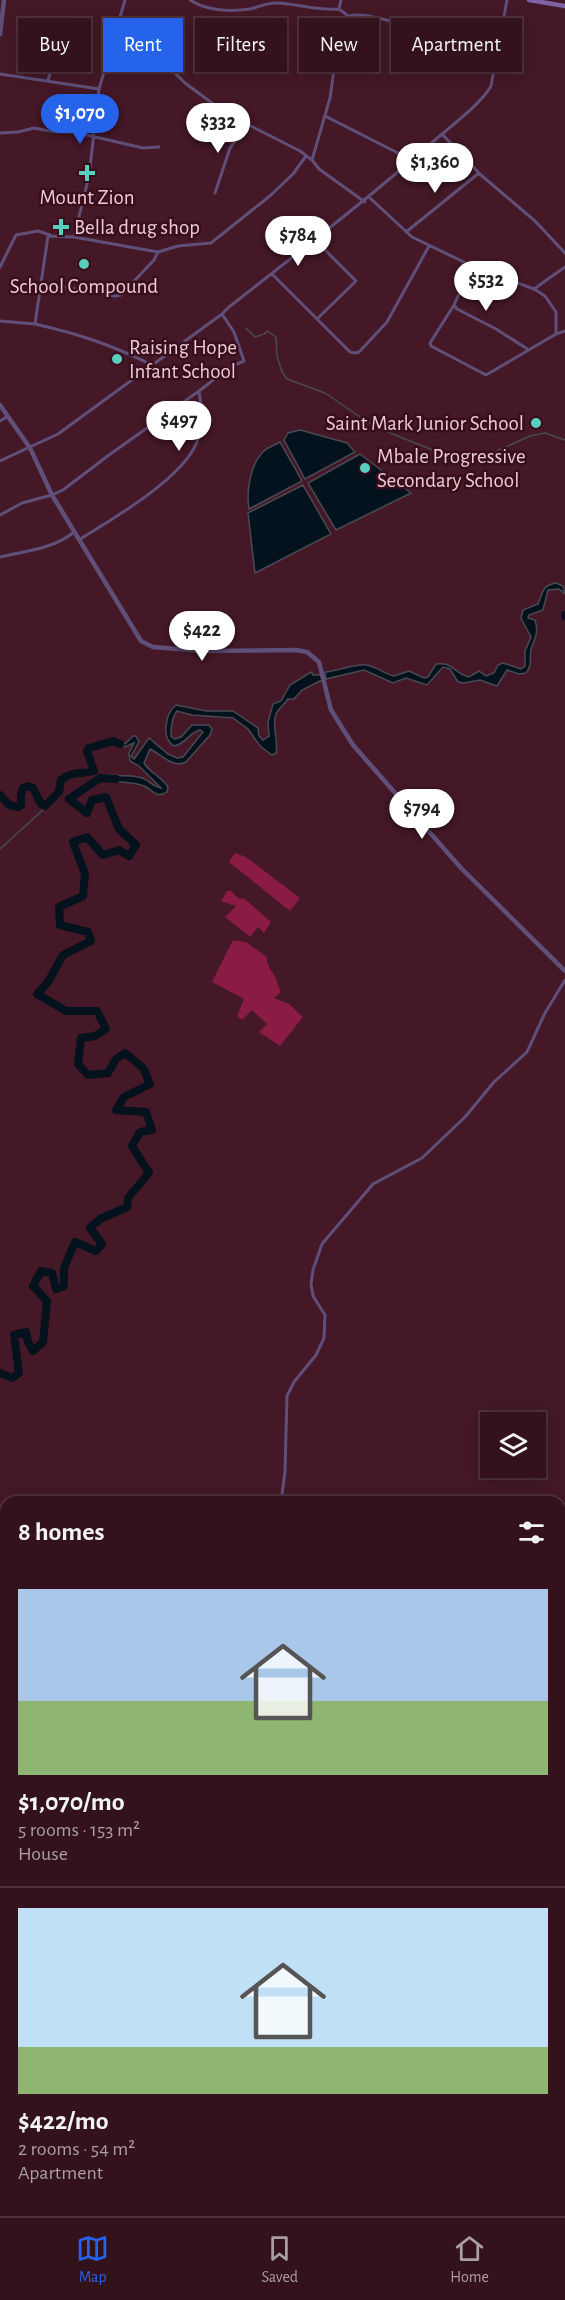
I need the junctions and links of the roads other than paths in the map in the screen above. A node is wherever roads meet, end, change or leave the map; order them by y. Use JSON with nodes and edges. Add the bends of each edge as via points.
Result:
{"nodes":[{"id":1,"x":4,"y":0,"type":"edge"},
{"id":2,"x":125,"y":0,"type":"edge"},
{"id":3,"x":190,"y":0,"type":"edge"},
{"id":4,"x":341,"y":0,"type":"edge"},
{"id":5,"x":507,"y":0,"type":"edge"},
{"id":6,"x":529,"y":0,"type":"edge"},
{"id":7,"x":565,"y":6,"type":"edge"},
{"id":8,"x":339,"y":9,"type":"junction"},
{"id":9,"x":349,"y":15,"type":"junction"},
{"id":10,"x":120,"y":18,"type":"edge"},
{"id":11,"x":391,"y":21,"type":"edge"},
{"id":12,"x":0,"y":34,"type":"edge"},
{"id":13,"x":51,"y":72,"type":"edge"},
{"id":14,"x":104,"y":72,"type":"edge"},
{"id":15,"x":174,"y":72,"type":"edge"},
{"id":16,"x":0,"y":74,"type":"edge"},
{"id":17,"x":48,"y":80,"type":"junction"},
{"id":18,"x":99,"y":89,"type":"junction"},
{"id":19,"x":325,"y":116,"type":"junction"},
{"id":20,"x":241,"y":121,"type":"junction"},
{"id":21,"x":0,"y":133,"type":"edge"},
{"id":22,"x":442,"y":134,"type":"junction"},
{"id":23,"x":94,"y":138,"type":"junction"},
{"id":24,"x":159,"y":147,"type":"dead end"},
{"id":25,"x":306,"y":156,"type":"junction"},
{"id":26,"x":312,"y":160,"type":"junction"},
{"id":27,"x":410,"y":163,"type":"junction"},
{"id":28,"x":479,"y":173,"type":"junction"},
{"id":29,"x":215,"y":193,"type":"dead end"},
{"id":30,"x":370,"y":198,"type":"junction"},
{"id":31,"x":365,"y":202,"type":"junction"},
{"id":32,"x":405,"y":232,"type":"junction"},
{"id":33,"x":52,"y":235,"type":"junction"},
{"id":34,"x":74,"y":237,"type":"junction"},
{"id":35,"x":315,"y":240,"type":"junction"},
{"id":36,"x":429,"y":246,"type":"junction"},
{"id":37,"x":158,"y":252,"type":"junction"},
{"id":38,"x":565,"y":253,"type":"edge"},
{"id":39,"x":472,"y":266,"type":"junction"},
{"id":40,"x":0,"y":267,"type":"edge"},
{"id":41,"x":565,"y":267,"type":"edge"},
{"id":42,"x":272,"y":274,"type":"junction"},
{"id":43,"x":40,"y":283,"type":"junction"},
{"id":44,"x":534,"y":289,"type":"junction"},
{"id":45,"x":454,"y":305,"type":"junction"},
{"id":46,"x":222,"y":314,"type":"junction"},
{"id":47,"x":317,"y":319,"type":"junction"},
{"id":48,"x":1,"y":320,"type":"edge"},
{"id":49,"x":35,"y":324,"type":"junction"},
{"id":50,"x":565,"y":331,"type":"edge"},
{"id":51,"x":556,"y":334,"type":"junction"},
{"id":52,"x":529,"y":350,"type":"junction"},
{"id":53,"x":152,"y":365,"type":"junction"},
{"id":54,"x":200,"y":391,"type":"junction"},
{"id":55,"x":0,"y":405,"type":"edge"},
{"id":56,"x":8,"y":416,"type":"junction"},
{"id":57,"x":0,"y":421,"type":"edge"},
{"id":58,"x":30,"y":448,"type":"junction"},
{"id":59,"x":0,"y":461,"type":"edge"},
{"id":60,"x":52,"y":495,"type":"junction"},
{"id":61,"x":0,"y":515,"type":"edge"},
{"id":62,"x":75,"y":531,"type":"junction"},
{"id":63,"x":80,"y":539,"type":"junction"},
{"id":64,"x":0,"y":557,"type":"edge"},
{"id":65,"x":565,"y":971,"type":"edge"},
{"id":66,"x":565,"y":980,"type":"edge"},
{"id":67,"x":282,"y":1496,"type":"edge"}],
"edges":[{"from":1,"to":12,"type":"street"},
{"from":2,"to":10,"type":"street"},
{"from":3,"to":8,"type":"street","via":[[214,9],[250,9],[274,2]]},
{"from":4,"to":8,"type":"street"},
{"from":5,"to":22,"type":"street","via":[[490,86]]},
{"from":6,"to":7,"type":"main road"},
{"from":8,"to":9,"type":"street"},
{"from":9,"to":11,"type":"street"},
{"from":9,"to":19,"type":"street","via":[[340,22]]},
{"from":13,"to":17,"type":"street"},
{"from":14,"to":18,"type":"street"},
{"from":15,"to":20,"type":"street"},
{"from":16,"to":17,"type":"street"},
{"from":17,"to":18,"type":"street"},
{"from":18,"to":23,"type":"street"},
{"from":19,"to":26,"type":"street"},
{"from":19,"to":27,"type":"street"},
{"from":20,"to":25,"type":"street"},
{"from":20,"to":29,"type":"street"},
{"from":21,"to":23,"type":"street","via":[[34,128]]},
{"from":22,"to":27,"type":"street"},
{"from":22,"to":28,"type":"street"},
{"from":23,"to":24,"type":"street","via":[[143,148]]},
{"from":23,"to":34,"type":"street"},
{"from":25,"to":26,"type":"street"},
{"from":25,"to":37,"type":"street","via":[[271,195],[211,243]]},
{"from":26,"to":31,"type":"street"},
{"from":27,"to":30,"type":"street"},
{"from":28,"to":32,"type":"street"},
{"from":28,"to":38,"type":"street"},
{"from":30,"to":31,"type":"street"},
{"from":30,"to":32,"type":"street"},
{"from":31,"to":35,"type":"street"},
{"from":32,"to":36,"type":"street"},
{"from":33,"to":34,"type":"street"},
{"from":33,"to":40,"type":"street","via":[[38,231],[16,235]]},
{"from":33,"to":43,"type":"street","via":[[46,240]]},
{"from":34,"to":37,"type":"street"},
{"from":35,"to":42,"type":"street"},
{"from":35,"to":47,"type":"street","via":[[356,281]]},
{"from":36,"to":39,"type":"street"},
{"from":36,"to":47,"type":"street","via":[[387,322],[359,352],[350,352]]},
{"from":37,"to":43,"type":"street","via":[[121,295]]},
{"from":39,"to":44,"type":"street"},
{"from":39,"to":45,"type":"street"},
{"from":41,"to":44,"type":"street"},
{"from":42,"to":46,"type":"street"},
{"from":42,"to":47,"type":"street"},
{"from":43,"to":49,"type":"street"},
{"from":44,"to":51,"type":"street","via":[[554,306],[558,319]]},
{"from":45,"to":52,"type":"street"},
{"from":45,"to":52,"type":"street","via":[[431,346],[486,375]]},
{"from":46,"to":53,"type":"street"},
{"from":46,"to":54,"type":"street","via":[[234,332],[244,361]]},
{"from":48,"to":49,"type":"street"},
{"from":49,"to":53,"type":"street","via":[[114,346]]},
{"from":50,"to":51,"type":"street"},
{"from":51,"to":52,"type":"street"},
{"from":53,"to":58,"type":"street","via":[[58,434]]},
{"from":54,"to":60,"type":"street"},
{"from":54,"to":63,"type":"street","via":[[200,433],[189,456],[143,498]]},
{"from":55,"to":56,"type":"street"},
{"from":56,"to":57,"type":"street"},
{"from":56,"to":58,"type":"street"},
{"from":58,"to":59,"type":"street"},
{"from":58,"to":60,"type":"street"},
{"from":60,"to":61,"type":"street","via":[[22,503]]},
{"from":60,"to":62,"type":"street"},
{"from":62,"to":63,"type":"street"},
{"from":62,"to":64,"type":"street","via":[[37,549]]},
{"from":63,"to":65,"type":"street","via":[[145,644],[203,651],[296,650],[313,655],[323,673],[333,717],[353,745],[461,868]]},
{"from":66,"to":67,"type":"street","via":[[527,1052],[422,1158],[373,1184],[322,1244],[311,1284],[325,1315],[324,1338],[287,1396]]}]}
